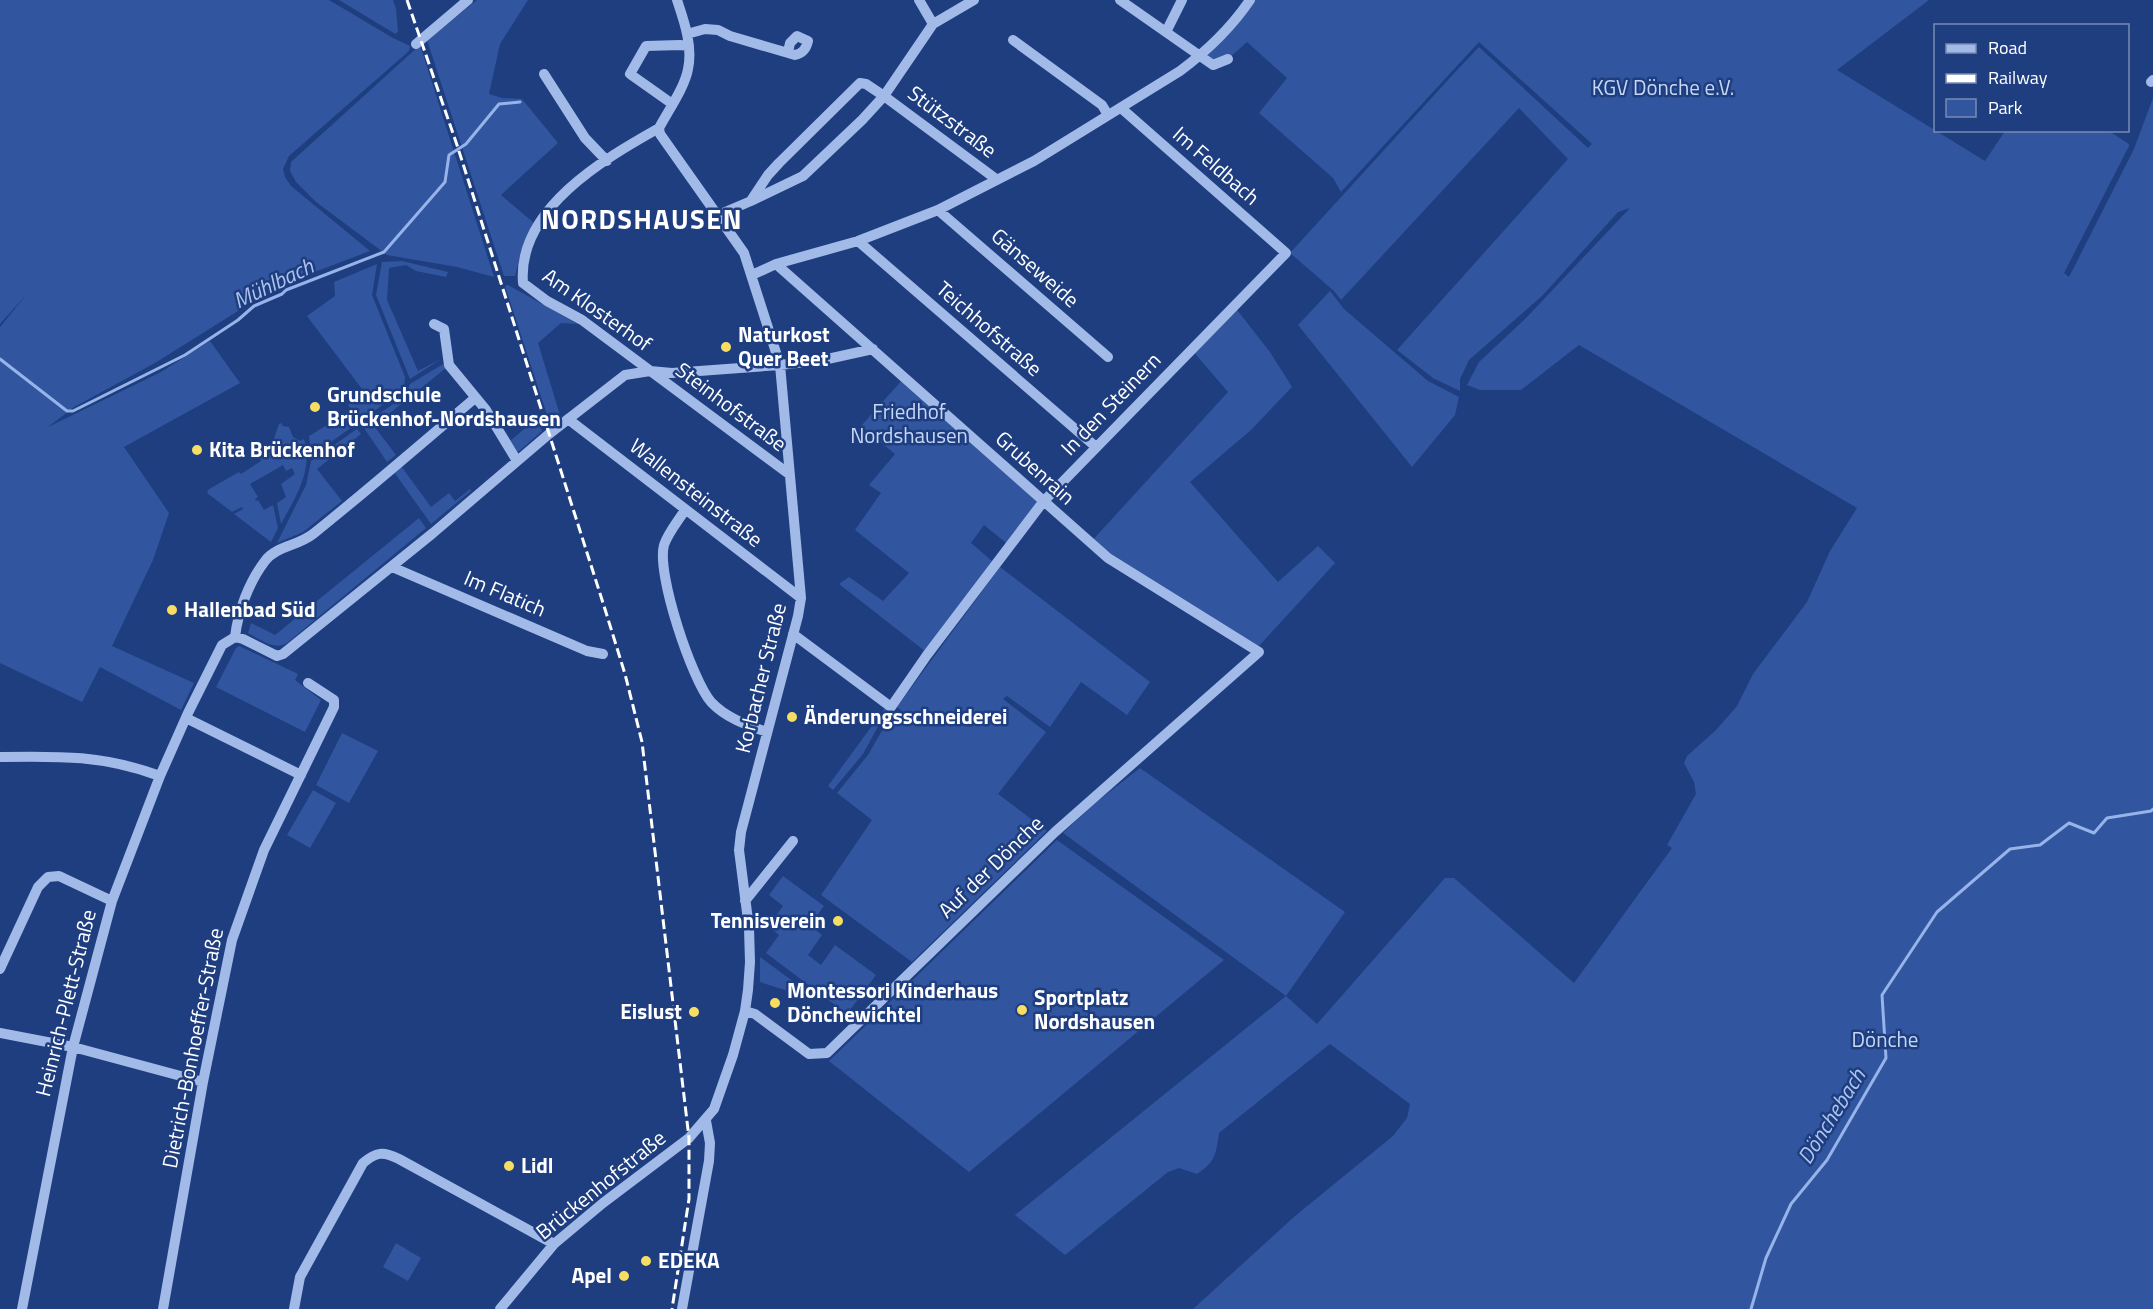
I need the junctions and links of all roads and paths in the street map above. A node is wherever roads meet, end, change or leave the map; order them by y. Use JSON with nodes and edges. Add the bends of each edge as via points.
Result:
{"nodes":[{"id":1,"x":468,"y":0,"type":"edge"},
{"id":2,"x":677,"y":0,"type":"edge"},
{"id":3,"x":919,"y":0,"type":"edge"},
{"id":4,"x":974,"y":0,"type":"edge"},
{"id":5,"x":1120,"y":0,"type":"edge"},
{"id":6,"x":1182,"y":0,"type":"edge"},
{"id":7,"x":1250,"y":0,"type":"edge"},
{"id":8,"x":933,"y":24,"type":"junction"},
{"id":9,"x":1166,"y":32,"type":"junction"},
{"id":10,"x":687,"y":34,"type":"junction"},
{"id":11,"x":1013,"y":40,"type":"dead end"},
{"id":12,"x":416,"y":44,"type":"dead end"},
{"id":13,"x":689,"y":46,"type":"junction"},
{"id":14,"x":788,"y":52,"type":"dead end"},
{"id":15,"x":1200,"y":56,"type":"junction"},
{"id":16,"x":1228,"y":58,"type":"dead end"},
{"id":17,"x":544,"y":74,"type":"dead end"},
{"id":18,"x":884,"y":96,"type":"junction"},
{"id":19,"x":672,"y":103,"type":"junction"},
{"id":20,"x":1121,"y":108,"type":"junction"},
{"id":21,"x":1108,"y":115,"type":"junction"},
{"id":22,"x":659,"y":128,"type":"junction"},
{"id":23,"x":607,"y":161,"type":"junction"},
{"id":24,"x":996,"y":180,"type":"junction"},
{"id":25,"x":751,"y":201,"type":"junction"},
{"id":26,"x":938,"y":210,"type":"junction"},
{"id":27,"x":717,"y":215,"type":"junction"},
{"id":28,"x":858,"y":241,"type":"junction"},
{"id":29,"x":1286,"y":253,"type":"joint"},
{"id":30,"x":777,"y":264,"type":"junction"},
{"id":31,"x":752,"y":275,"type":"junction"},
{"id":32,"x":434,"y":324,"type":"dead end"},
{"id":33,"x":873,"y":349,"type":"junction"},
{"id":34,"x":1107,"y":357,"type":"dead end"},
{"id":35,"x":780,"y":365,"type":"junction"},
{"id":36,"x":650,"y":371,"type":"junction"},
{"id":37,"x":475,"y":398,"type":"junction"},
{"id":38,"x":568,"y":419,"type":"junction"},
{"id":39,"x":1096,"y":447,"type":"junction"},
{"id":40,"x":517,"y":461,"type":"junction"},
{"id":41,"x":789,"y":474,"type":"junction"},
{"id":42,"x":1043,"y":502,"type":"junction"},
{"id":43,"x":685,"y":510,"type":"junction"},
{"id":44,"x":392,"y":567,"type":"junction"},
{"id":45,"x":801,"y":598,"type":"junction"},
{"id":46,"x":793,"y":634,"type":"junction"},
{"id":47,"x":236,"y":637,"type":"junction"},
{"id":48,"x":1259,"y":652,"type":"joint"},
{"id":49,"x":603,"y":654,"type":"dead end"},
{"id":50,"x":308,"y":683,"type":"dead end"},
{"id":51,"x":186,"y":718,"type":"junction"},
{"id":52,"x":768,"y":732,"type":"junction"},
{"id":53,"x":0,"y":757,"type":"edge"},
{"id":54,"x":301,"y":775,"type":"junction"},
{"id":55,"x":160,"y":776,"type":"junction"},
{"id":56,"x":793,"y":841,"type":"dead end"},
{"id":57,"x":112,"y":901,"type":"junction"},
{"id":58,"x":745,"y":901,"type":"junction"},
{"id":59,"x":0,"y":969,"type":"edge"},
{"id":60,"x":745,"y":1011,"type":"junction"},
{"id":61,"x":3,"y":1034,"type":"edge"},
{"id":62,"x":0,"y":1045,"type":"edge"},
{"id":63,"x":73,"y":1047,"type":"junction"},
{"id":64,"x":203,"y":1082,"type":"junction"},
{"id":65,"x":706,"y":1121,"type":"junction"},
{"id":66,"x":554,"y":1244,"type":"junction"},
{"id":67,"x":686,"y":1286,"type":"junction"},
{"id":68,"x":22,"y":1309,"type":"edge"},
{"id":69,"x":163,"y":1309,"type":"edge"},
{"id":70,"x":294,"y":1309,"type":"edge"},
{"id":71,"x":500,"y":1309,"type":"edge"},
{"id":72,"x":682,"y":1309,"type":"edge"},
{"id":73,"x":690,"y":1309,"type":"edge"}],
"edges":[{"from":1,"to":12,"type":"street"},
{"from":2,"to":10,"type":"street"},
{"from":3,"to":8,"type":"street"},
{"from":4,"to":8,"type":"street"},
{"from":5,"to":9,"type":"street"},
{"from":6,"to":9,"type":"street"},
{"from":7,"to":15,"type":"street"},
{"from":8,"to":18,"type":"street"},
{"from":9,"to":15,"type":"street"},
{"from":10,"to":13,"type":"street"},
{"from":10,"to":14,"type":"street","via":[[718,30]]},
{"from":11,"to":21,"type":"street","via":[[1102,105]]},
{"from":13,"to":19,"type":"street","via":[[688,69]]},
{"from":13,"to":19,"type":"street","via":[[646,46],[630,74]]},
{"from":15,"to":16,"type":"street","via":[[1214,65]]},
{"from":15,"to":20,"type":"street"},
{"from":17,"to":23,"type":"street","via":[[585,138]]},
{"from":18,"to":24,"type":"street","name":"Stützstraße"},
{"from":18,"to":25,"type":"street","via":[[803,176]]},
{"from":18,"to":25,"type":"street","name":"Stützstraße","via":[[866,84],[854,87],[773,169]]},
{"from":19,"to":22,"type":"street"},
{"from":20,"to":21,"type":"street"},
{"from":20,"to":29,"type":"street","name":"Im Feldbach"},
{"from":21,"to":24,"type":"street"},
{"from":22,"to":23,"type":"street","name":"Am Klosterhof"},
{"from":22,"to":27,"type":"street","name":"Korbacher Straße"},
{"from":23,"to":36,"type":"street","name":"Am Klosterhof","via":[[575,182],[539,222],[522,269],[523,283],[582,320]]},
{"from":24,"to":26,"type":"street"},
{"from":25,"to":27,"type":"street"},
{"from":26,"to":28,"type":"street"},
{"from":26,"to":34,"type":"street","name":"Gänseweide"},
{"from":27,"to":31,"type":"street","name":"Korbacher Straße","via":[[744,253]]},
{"from":28,"to":30,"type":"street"},
{"from":28,"to":39,"type":"street","name":"Teichhofstraße"},
{"from":29,"to":39,"type":"street","name":"In den Steinern"},
{"from":30,"to":31,"type":"street"},
{"from":30,"to":33,"type":"street","name":"Grubenrain"},
{"from":31,"to":35,"type":"street","name":"Korbacher Straße"},
{"from":32,"to":37,"type":"street","via":[[444,329],[449,365]]},
{"from":33,"to":35,"type":"street"},
{"from":33,"to":42,"type":"street","name":"Grubenrain"},
{"from":35,"to":36,"type":"street","via":[[672,373]]},
{"from":35,"to":41,"type":"street","name":"Korbacher Straße"},
{"from":36,"to":38,"type":"street","via":[[626,375]]},
{"from":36,"to":41,"type":"street","name":"Steinhofstraße"},
{"from":37,"to":40,"type":"street"},
{"from":37,"to":47,"type":"street","via":[[310,537],[266,560],[237,617]]},
{"from":38,"to":40,"type":"street"},
{"from":38,"to":43,"type":"street","name":"Wallensteinstraße"},
{"from":39,"to":42,"type":"street","name":"In den Steinern"},
{"from":40,"to":44,"type":"street"},
{"from":41,"to":45,"type":"street","name":"Korbacher Straße"},
{"from":42,"to":46,"type":"street","name":"In den Steinern","via":[[891,707]]},
{"from":42,"to":48,"type":"street","name":"Grubenrain","via":[[1108,558]]},
{"from":43,"to":45,"type":"street","name":"Wallensteinstraße"},
{"from":43,"to":52,"type":"street","via":[[663,547],[663,574],[692,666],[710,701],[725,714]]},
{"from":44,"to":47,"type":"street","via":[[283,654],[277,656]]},
{"from":44,"to":49,"type":"street","name":"Im Flatich","via":[[587,651]]},
{"from":45,"to":46,"type":"street","name":"Korbacher Straße"},
{"from":46,"to":52,"type":"street","name":"Korbacher Straße"},
{"from":47,"to":51,"type":"street","name":"Heinrich-Plett-Straße","via":[[222,645]]},
{"from":48,"to":60,"type":"street","name":"Auf der Dönche","via":[[1055,832],[826,1053],[809,1054],[755,1014]]},
{"from":50,"to":54,"type":"street","name":"Dietrich-Bonhoeffer-Straße","via":[[334,700],[334,707]]},
{"from":51,"to":54,"type":"street"},
{"from":51,"to":55,"type":"street","name":"Heinrich-Plett-Straße"},
{"from":52,"to":58,"type":"street","name":"Korbacher Straße","via":[[741,832],[739,850]]},
{"from":53,"to":55,"type":"street","via":[[86,757]]},
{"from":54,"to":64,"type":"street","name":"Dietrich-Bonhoeffer-Straße","via":[[264,850],[232,940]]},
{"from":55,"to":57,"type":"street","name":"Heinrich-Plett-Straße"},
{"from":56,"to":58,"type":"street"},
{"from":57,"to":59,"type":"street","via":[[59,876],[48,877],[38,887]]},
{"from":57,"to":63,"type":"street","name":"Heinrich-Plett-Straße"},
{"from":58,"to":60,"type":"street","name":"Korbacher Straße","via":[[750,962]]},
{"from":60,"to":65,"type":"street","name":"Korbacher Straße","via":[[734,1055]]},
{"from":61,"to":62,"type":"street"},
{"from":61,"to":63,"type":"street"},
{"from":63,"to":64,"type":"street"},
{"from":63,"to":68,"type":"street","name":"Heinrich-Plett-Straße"},
{"from":64,"to":69,"type":"street","name":"Dietrich-Bonhoeffer-Straße"},
{"from":65,"to":66,"type":"street","name":"Brückenhofstraße"},
{"from":65,"to":67,"type":"street","via":[[709,1161]]},
{"from":66,"to":70,"type":"street","via":[[392,1155],[374,1154],[363,1163],[300,1277]]},
{"from":66,"to":71,"type":"street","name":"Brückenhofstraße"},
{"from":67,"to":72,"type":"street"},
{"from":67,"to":73,"type":"street"}]}
